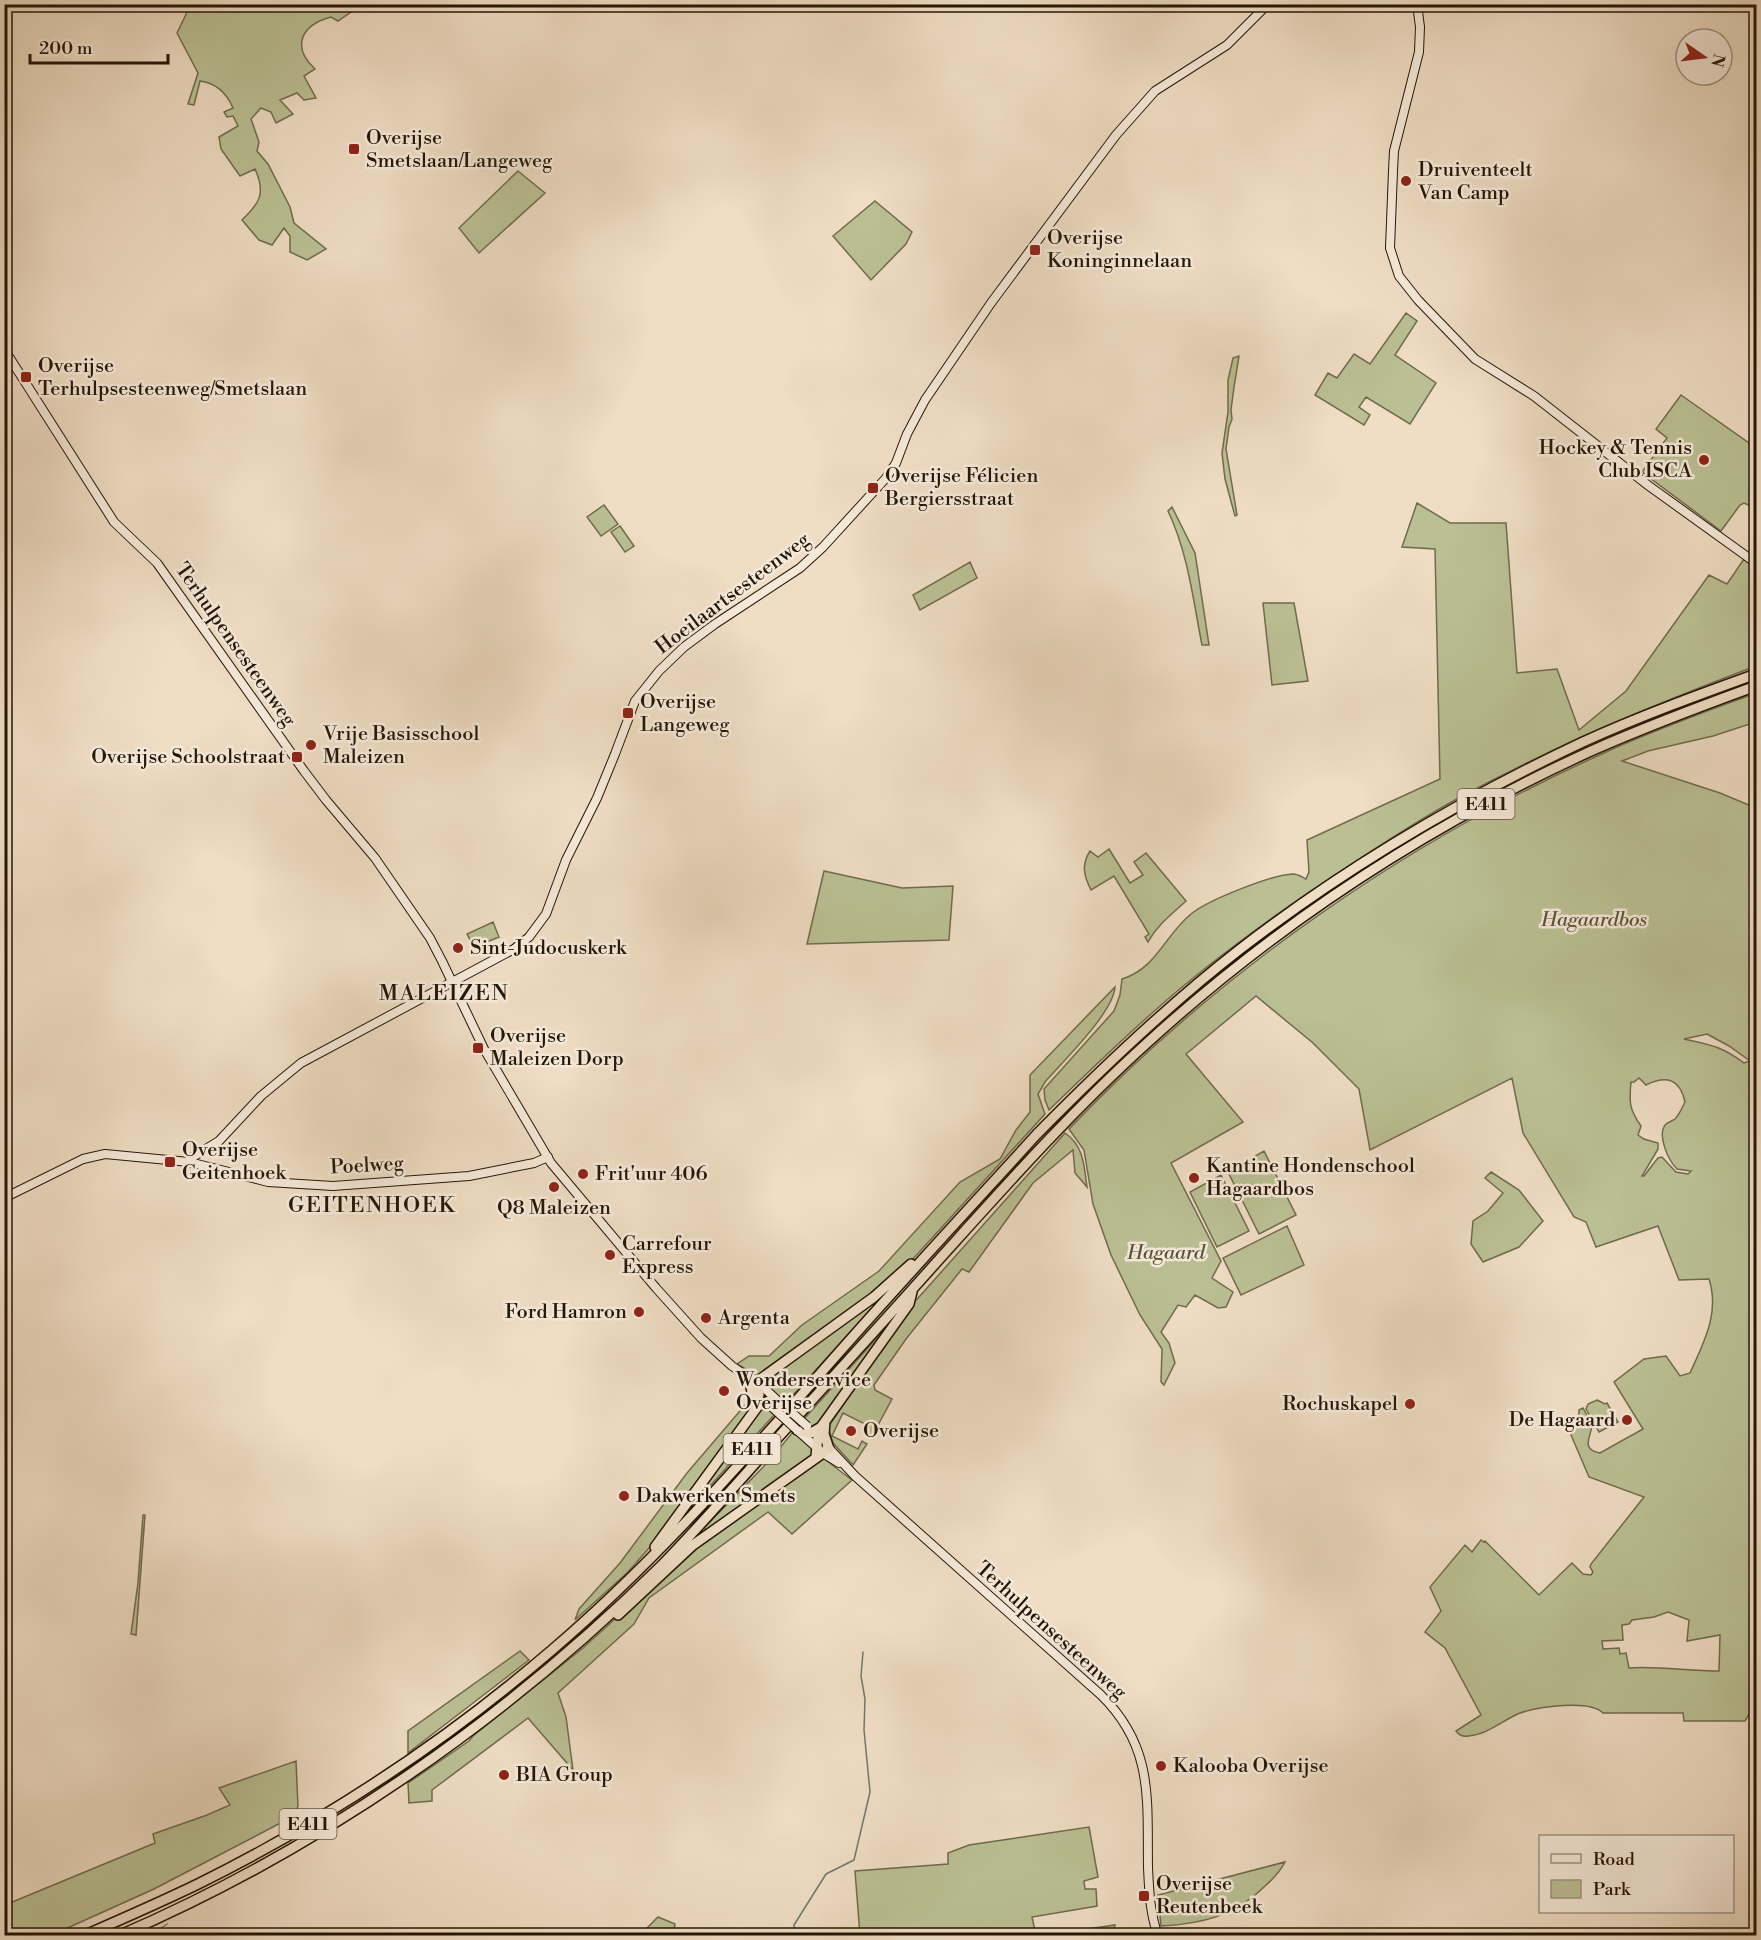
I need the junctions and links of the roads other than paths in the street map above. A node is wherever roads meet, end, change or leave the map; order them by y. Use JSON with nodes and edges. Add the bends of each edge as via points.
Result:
{"nodes":[{"id":1,"x":1268,"y":4,"type":"edge"},
{"id":2,"x":1417,"y":4,"type":"edge"},
{"id":3,"x":4,"y":349,"type":"edge"},
{"id":4,"x":1756,"y":563,"type":"edge"},
{"id":5,"x":1756,"y":674,"type":"edge"},
{"id":6,"x":1756,"y":686,"type":"edge"},
{"id":7,"x":451,"y":981,"type":"junction"},
{"id":8,"x":548,"y":1157,"type":"junction"},
{"id":9,"x":189,"y":1162,"type":"junction"},
{"id":10,"x":4,"y":1198,"type":"edge"},
{"id":11,"x":932,"y":1249,"type":"junction"},
{"id":12,"x":914,"y":1288,"type":"junction"},
{"id":13,"x":756,"y":1382,"type":"junction"},
{"id":14,"x":766,"y":1399,"type":"junction"},
{"id":15,"x":782,"y":1404,"type":"joint"},
{"id":16,"x":752,"y":1414,"type":"junction"},
{"id":17,"x":826,"y":1420,"type":"junction"},
{"id":18,"x":797,"y":1430,"type":"joint"},
{"id":19,"x":812,"y":1434,"type":"junction"},
{"id":20,"x":822,"y":1452,"type":"junction"},
{"id":21,"x":651,"y":1557,"type":"junction"},
{"id":22,"x":662,"y":1565,"type":"junction"},
{"id":23,"x":653,"y":1582,"type":"junction"},
{"id":24,"x":597,"y":1626,"type":"junction"},
{"id":25,"x":1155,"y":1934,"type":"edge"},
{"id":26,"x":83,"y":1935,"type":"edge"},
{"id":27,"x":118,"y":1935,"type":"edge"}],
"edges":[{"from":1,"to":7,"type":"street","name":"Hoeilaartsesteenweg","via":[[1227,45],[1155,91],[1116,135],[991,303],[925,400],[886,478],[800,568],[684,646],[640,693],[536,930],[514,949]]},
{"from":2,"to":4,"type":"street","via":[[1419,52],[1393,171],[1390,248],[1399,276],[1475,359],[1528,391]]},
{"from":3,"to":7,"type":"street","name":"Terhulpensesteenweg","via":[[114,522],[157,563],[310,779],[375,858],[430,938]]},
{"from":5,"to":11,"type":"highway","number":"E411","via":[[1636,719],[1530,768],[1429,822],[1290,912],[1192,989],[1094,1076]]},
{"from":6,"to":12,"type":"highway","number":"E411","via":[[1590,752],[1483,805],[1292,925],[1199,997],[1108,1079]]},
{"from":7,"to":8,"type":"street","name":"Terhulpensesteenweg","via":[[484,1049]]},
{"from":7,"to":9,"type":"street","name":"Hoeilaartsesteenweg","via":[[302,1063],[261,1096],[219,1141]]},
{"from":8,"to":9,"type":"street","name":"Poelweg","via":[[469,1176],[333,1186],[256,1180]]},
{"from":8,"to":13,"type":"street","name":"Terhulpensesteenweg","via":[[701,1338]]},
{"from":9,"to":10,"type":"street","name":"Poelweg","via":[[114,1154],[93,1156]]},
{"from":11,"to":13,"type":"highway","via":[[874,1297]]},
{"from":11,"to":21,"type":"highway","number":"E411"},
{"from":12,"to":17,"type":"highway","via":[[909,1304]]},
{"from":12,"to":22,"type":"highway","number":"E411"},
{"from":13,"to":14,"type":"highway"},
{"from":13,"to":16,"type":"highway"},
{"from":14,"to":15,"type":"highway"},
{"from":14,"to":16,"type":"highway"},
{"from":14,"to":18,"type":"street","bridge":true},
{"from":15,"to":19,"type":"street","bridge":true},
{"from":16,"to":21,"type":"highway","via":[[656,1544]]},
{"from":17,"to":19,"type":"highway"},
{"from":17,"to":20,"type":"highway"},
{"from":18,"to":19,"type":"highway"},
{"from":19,"to":20,"type":"highway"},
{"from":20,"to":23,"type":"highway","via":[[715,1528]]},
{"from":20,"to":25,"type":"street","name":"Terhulpensesteenweg","via":[[846,1467],[1101,1695],[1124,1721],[1139,1751],[1146,1780],[1149,1891]]},
{"from":21,"to":26,"type":"highway","number":"E411","via":[[551,1651],[408,1760],[251,1856],[199,1884]]},
{"from":22,"to":23,"type":"highway"},
{"from":22,"to":24,"type":"highway","number":"E411"},
{"from":23,"to":24,"type":"highway","via":[[612,1620]]},
{"from":24,"to":27,"type":"highway","number":"E411","via":[[496,1711],[362,1806],[258,1868]]}]}
